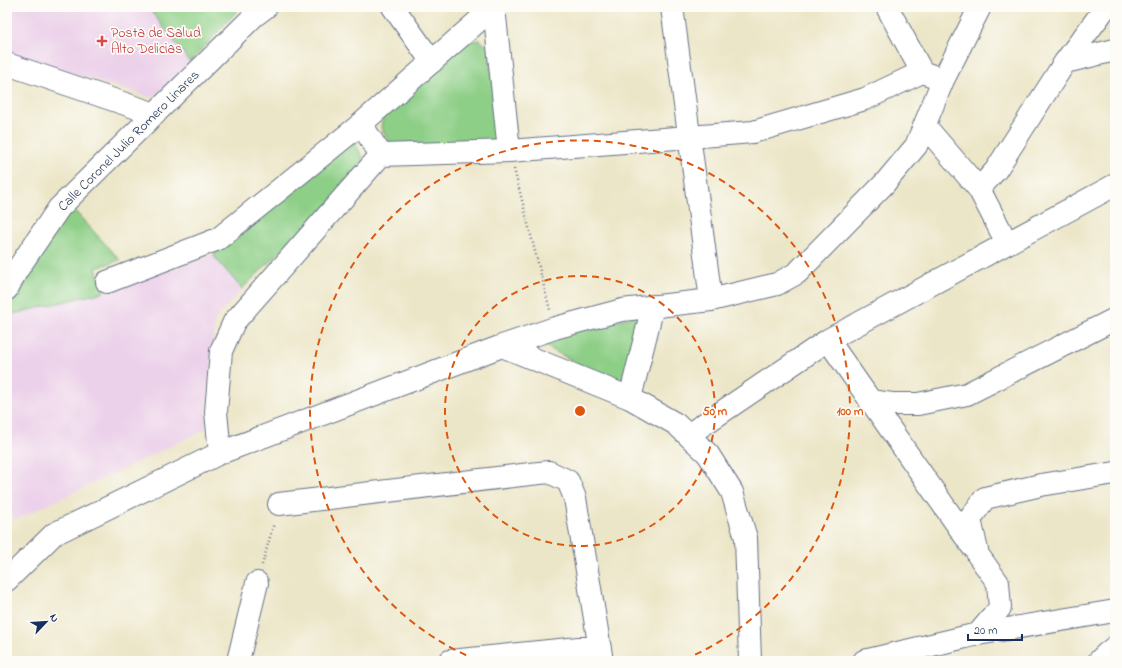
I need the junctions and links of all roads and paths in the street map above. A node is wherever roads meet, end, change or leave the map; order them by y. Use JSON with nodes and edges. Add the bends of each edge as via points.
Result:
{"nodes":[{"id":1,"x":393,"y":7,"type":"edge"},
{"id":2,"x":672,"y":7,"type":"edge"},
{"id":3,"x":887,"y":7,"type":"edge"},
{"id":4,"x":980,"y":7,"type":"edge"},
{"id":5,"x":1106,"y":7,"type":"edge"},
{"id":6,"x":260,"y":10,"type":"edge"},
{"id":7,"x":1115,"y":50,"type":"edge"},
{"id":8,"x":432,"y":62,"type":"junction"},
{"id":9,"x":1065,"y":62,"type":"junction"},
{"id":10,"x":7,"y":64,"type":"edge"},
{"id":11,"x":922,"y":72,"type":"junction"},
{"id":12,"x":943,"y":80,"type":"junction"},
{"id":13,"x":155,"y":114,"type":"junction"},
{"id":14,"x":361,"y":124,"type":"junction"},
{"id":15,"x":925,"y":126,"type":"junction"},
{"id":16,"x":689,"y":137,"type":"junction"},
{"id":17,"x":509,"y":151,"type":"junction"},
{"id":18,"x":381,"y":155,"type":"junction"},
{"id":19,"x":1115,"y":185,"type":"edge"},
{"id":20,"x":979,"y":189,"type":"junction"},
{"id":21,"x":1007,"y":243,"type":"junction"},
{"id":22,"x":10,"y":275,"type":"edge"},
{"id":23,"x":107,"y":282,"type":"dead end"},
{"id":24,"x":711,"y":300,"type":"junction"},
{"id":25,"x":653,"y":306,"type":"junction"},
{"id":26,"x":1115,"y":319,"type":"edge"},
{"id":27,"x":554,"y":328,"type":"junction"},
{"id":28,"x":828,"y":340,"type":"junction"},
{"id":29,"x":502,"y":346,"type":"junction"},
{"id":30,"x":630,"y":398,"type":"junction"},
{"id":31,"x":870,"y":401,"type":"junction"},
{"id":32,"x":688,"y":435,"type":"junction"},
{"id":33,"x":220,"y":453,"type":"junction"},
{"id":34,"x":1115,"y":473,"type":"edge"},
{"id":35,"x":279,"y":504,"type":"joint"},
{"id":36,"x":978,"y":555,"type":"junction"},
{"id":37,"x":7,"y":580,"type":"edge"},
{"id":38,"x":257,"y":583,"type":"joint"},
{"id":39,"x":1115,"y":611,"type":"edge"},
{"id":40,"x":978,"y":634,"type":"junction"},
{"id":41,"x":1115,"y":647,"type":"edge"},
{"id":42,"x":601,"y":653,"type":"edge"},
{"id":43,"x":238,"y":661,"type":"edge"},
{"id":44,"x":450,"y":661,"type":"edge"},
{"id":45,"x":750,"y":661,"type":"edge"},
{"id":46,"x":864,"y":661,"type":"edge"},
{"id":47,"x":1099,"y":661,"type":"edge"}],
"edges":[{"from":1,"to":8,"type":"street"},
{"from":2,"to":16,"type":"street"},
{"from":3,"to":11,"type":"street"},
{"from":4,"to":12,"type":"street"},
{"from":5,"to":9,"type":"street"},
{"from":6,"to":13,"type":"street","name":"Calle Coronel Julio Romero Linares"},
{"from":7,"to":9,"type":"street"},
{"from":8,"to":14,"type":"street"},
{"from":8,"to":17,"type":"street","via":[[494,7]]},
{"from":9,"to":20,"type":"street","via":[[996,170]]},
{"from":10,"to":13,"type":"street"},
{"from":11,"to":12,"type":"street"},
{"from":11,"to":16,"type":"street","via":[[865,99],[753,132]]},
{"from":12,"to":15,"type":"street"},
{"from":13,"to":22,"type":"street","name":"Calle Coronel Julio Romero Linares","via":[[59,208]]},
{"from":14,"to":18,"type":"street"},
{"from":14,"to":23,"type":"street","via":[[218,239]]},
{"from":15,"to":20,"type":"street"},
{"from":15,"to":24,"type":"street","via":[[916,146],[893,173],[797,273],[777,284]]},
{"from":16,"to":17,"type":"street"},
{"from":16,"to":24,"type":"street"},
{"from":17,"to":18,"type":"street"},
{"from":17,"to":27,"type":"path"},
{"from":18,"to":33,"type":"street","via":[[234,322],[221,351],[216,412]]},
{"from":19,"to":21,"type":"street"},
{"from":20,"to":21,"type":"street"},
{"from":21,"to":28,"type":"street"},
{"from":24,"to":25,"type":"street"},
{"from":25,"to":27,"type":"street","via":[[622,310]]},
{"from":25,"to":30,"type":"street"},
{"from":26,"to":31,"type":"street","via":[[967,394],[918,404]]},
{"from":27,"to":29,"type":"street"},
{"from":28,"to":31,"type":"street"},
{"from":28,"to":32,"type":"street"},
{"from":29,"to":30,"type":"street"},
{"from":29,"to":33,"type":"street"},
{"from":30,"to":32,"type":"street","via":[[676,424]]},
{"from":31,"to":36,"type":"street"},
{"from":32,"to":45,"type":"street","via":[[708,454],[732,492],[746,538]]},
{"from":33,"to":37,"type":"street","via":[[54,534]]},
{"from":34,"to":36,"type":"street","via":[[1041,485],[985,498],[970,519]]},
{"from":35,"to":38,"type":"path"},
{"from":35,"to":42,"type":"street","via":[[549,472],[568,481],[575,498]]},
{"from":36,"to":40,"type":"street","via":[[998,583],[1000,608]]},
{"from":38,"to":43,"type":"street"},
{"from":39,"to":40,"type":"street"},
{"from":40,"to":46,"type":"street"},
{"from":41,"to":47,"type":"street"},
{"from":42,"to":44,"type":"street"}]}
